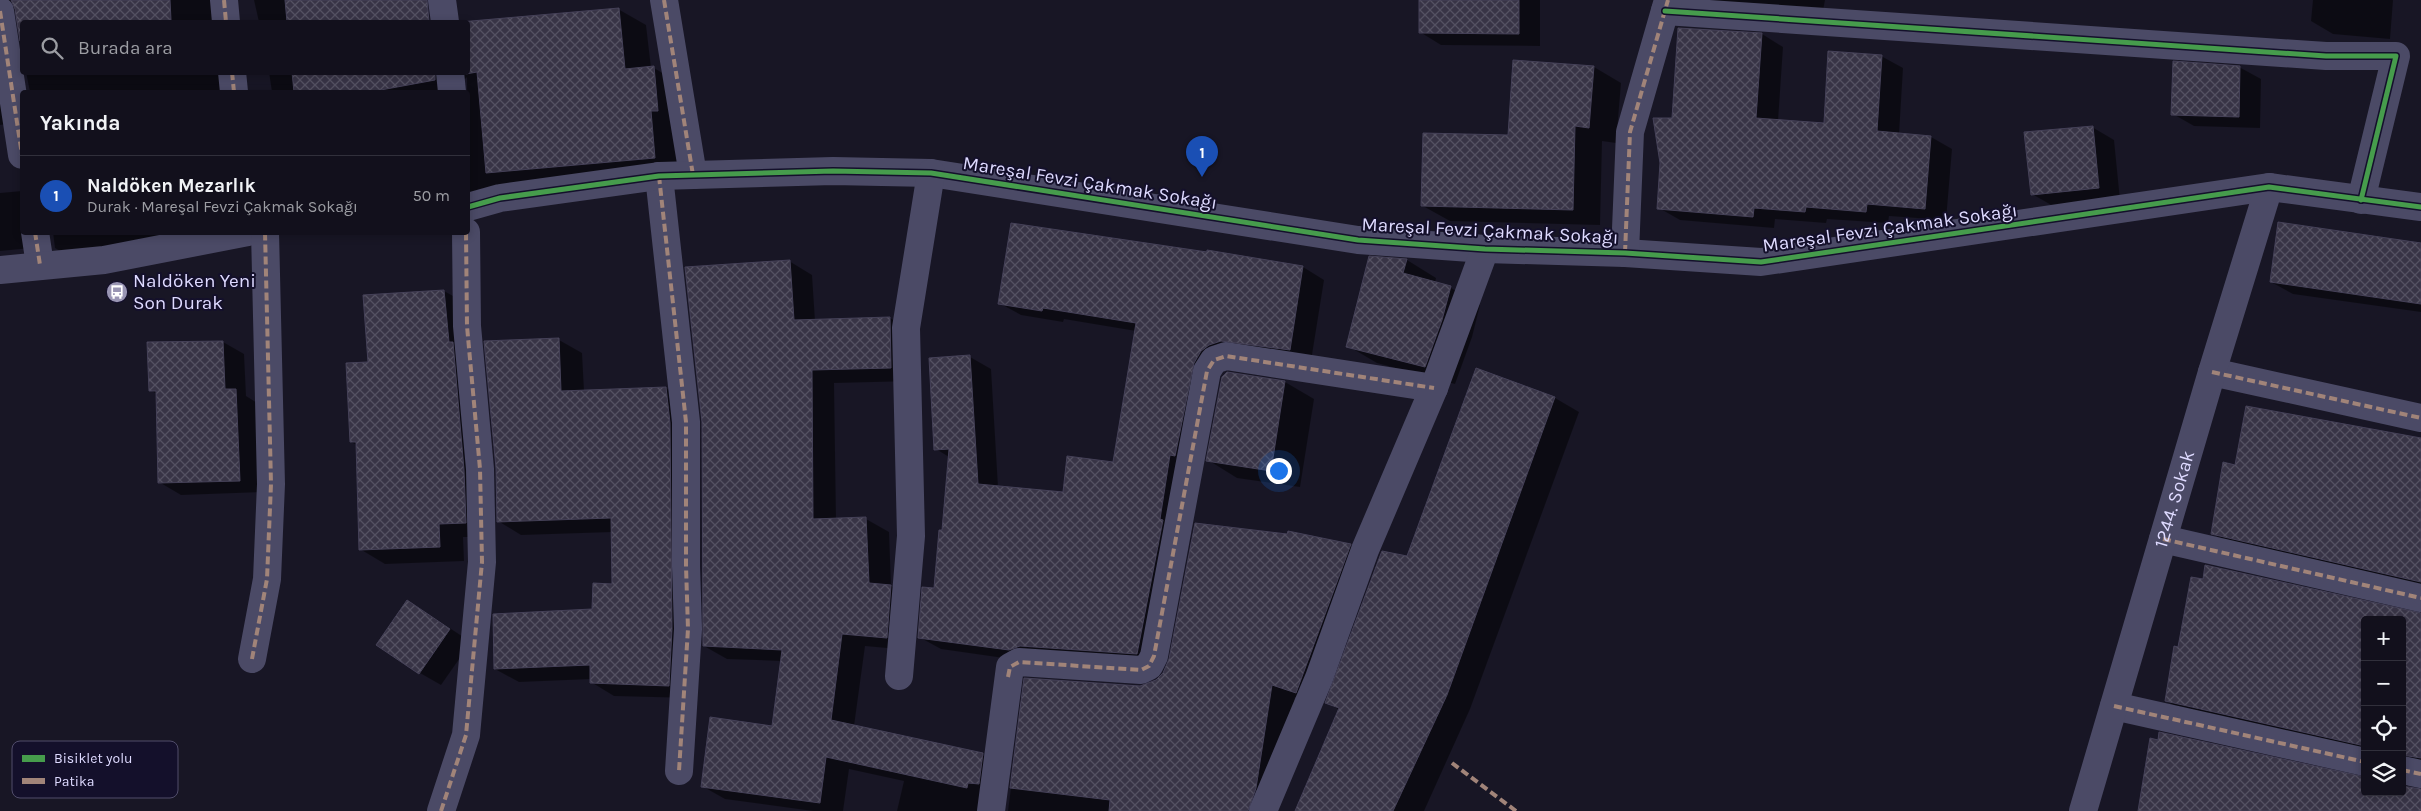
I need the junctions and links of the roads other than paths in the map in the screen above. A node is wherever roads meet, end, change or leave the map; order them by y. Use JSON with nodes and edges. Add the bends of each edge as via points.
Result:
{"nodes":[{"id":1,"x":224,"y":0,"type":"edge"},
{"id":2,"x":442,"y":0,"type":"edge"},
{"id":3,"x":664,"y":0,"type":"edge"},
{"id":4,"x":1667,"y":5,"type":"edge"},
{"id":5,"x":0,"y":11,"type":"edge"},
{"id":6,"x":226,"y":20,"type":"edge"},
{"id":7,"x":445,"y":20,"type":"edge"},
{"id":8,"x":232,"y":75,"type":"edge"},
{"id":9,"x":450,"y":75,"type":"edge"},
{"id":10,"x":234,"y":90,"type":"edge"},
{"id":11,"x":452,"y":90,"type":"edge"},
{"id":12,"x":20,"y":142,"type":"edge"},
{"id":13,"x":932,"y":173,"type":"junction"},
{"id":14,"x":693,"y":175,"type":"junction"},
{"id":15,"x":660,"y":176,"type":"junction"},
{"id":16,"x":2269,"y":187,"type":"junction"},
{"id":17,"x":2361,"y":200,"type":"junction"},
{"id":18,"x":470,"y":206,"type":"edge"},
{"id":19,"x":2421,"y":207,"type":"edge"},
{"id":20,"x":35,"y":235,"type":"edge"},
{"id":21,"x":233,"y":235,"type":"edge"},
{"id":22,"x":265,"y":235,"type":"edge"},
{"id":23,"x":466,"y":235,"type":"edge"},
{"id":24,"x":1485,"y":249,"type":"junction"},
{"id":25,"x":1625,"y":253,"type":"junction"},
{"id":26,"x":40,"y":265,"type":"junction"},
{"id":27,"x":0,"y":270,"type":"edge"},
{"id":28,"x":2212,"y":372,"type":"junction"},
{"id":29,"x":1434,"y":388,"type":"junction"},
{"id":30,"x":2421,"y":418,"type":"edge"},
{"id":31,"x":2163,"y":539,"type":"junction"},
{"id":32,"x":2421,"y":598,"type":"edge"},
{"id":33,"x":252,"y":659,"type":"dead end"},
{"id":34,"x":899,"y":676,"type":"dead end"},
{"id":35,"x":2114,"y":706,"type":"junction"},
{"id":36,"x":2361,"y":761,"type":"edge"},
{"id":37,"x":679,"y":771,"type":"dead end"},
{"id":38,"x":2406,"y":771,"type":"edge"},
{"id":39,"x":2421,"y":774,"type":"edge"},
{"id":40,"x":441,"y":811,"type":"edge"},
{"id":41,"x":991,"y":811,"type":"edge"},
{"id":42,"x":1263,"y":811,"type":"edge"},
{"id":43,"x":2083,"y":811,"type":"edge"}],
"edges":[{"from":1,"to":6,"type":"street"},
{"from":2,"to":7,"type":"street"},
{"from":3,"to":14,"type":"street"},
{"from":4,"to":17,"type":"street","via":[[2326,56],[2396,56]]},
{"from":4,"to":25,"type":"street","via":[[1630,132]]},
{"from":5,"to":12,"type":"street"},
{"from":8,"to":10,"type":"street"},
{"from":9,"to":11,"type":"street"},
{"from":13,"to":14,"type":"street","name":"Mareşal Fevzi Çakmak Sokağı","via":[[834,171]]},
{"from":13,"to":24,"type":"street","name":"Mareşal Fevzi Çakmak Sokağı","via":[[1358,240]]},
{"from":13,"to":34,"type":"street","via":[[906,328],[911,536]]},
{"from":14,"to":15,"type":"street","name":"Mareşal Fevzi Çakmak Sokağı"},
{"from":15,"to":18,"type":"street","name":"Mareşal Fevzi Çakmak Sokağı","via":[[500,198]]},
{"from":15,"to":37,"type":"street","via":[[686,422],[688,629]]},
{"from":16,"to":17,"type":"street","name":"Mareşal Fevzi Çakmak Sokağı"},
{"from":16,"to":25,"type":"street","name":"Mareşal Fevzi Çakmak Sokağı","via":[[1761,262]]},
{"from":16,"to":28,"type":"street","name":"1244. Sokak"},
{"from":17,"to":19,"type":"street","name":"Mareşal Fevzi Çakmak Sokağı"},
{"from":20,"to":26,"type":"street"},
{"from":21,"to":26,"type":"street","via":[[104,260]]},
{"from":22,"to":33,"type":"street","via":[[271,484],[267,579]]},
{"from":23,"to":40,"type":"street","via":[[467,326],[480,469],[482,562],[466,735]]},
{"from":24,"to":25,"type":"street","name":"Mareşal Fevzi Çakmak Sokağı"},
{"from":24,"to":29,"type":"street"},
{"from":26,"to":27,"type":"street"},
{"from":28,"to":30,"type":"street"},
{"from":28,"to":31,"type":"street","name":"1244. Sokak"},
{"from":29,"to":41,"type":"street","via":[[1226,356],[1214,360],[1206,371],[1154,656],[1149,666],[1141,670],[1019,662],[1010,667]]},
{"from":29,"to":42,"type":"street","via":[[1365,550],[1320,678]]},
{"from":31,"to":32,"type":"street"},
{"from":31,"to":35,"type":"street","name":"1244. Sokak"},
{"from":35,"to":36,"type":"street"},
{"from":35,"to":43,"type":"street","name":"1244. Sokak"},
{"from":38,"to":39,"type":"street"}]}
